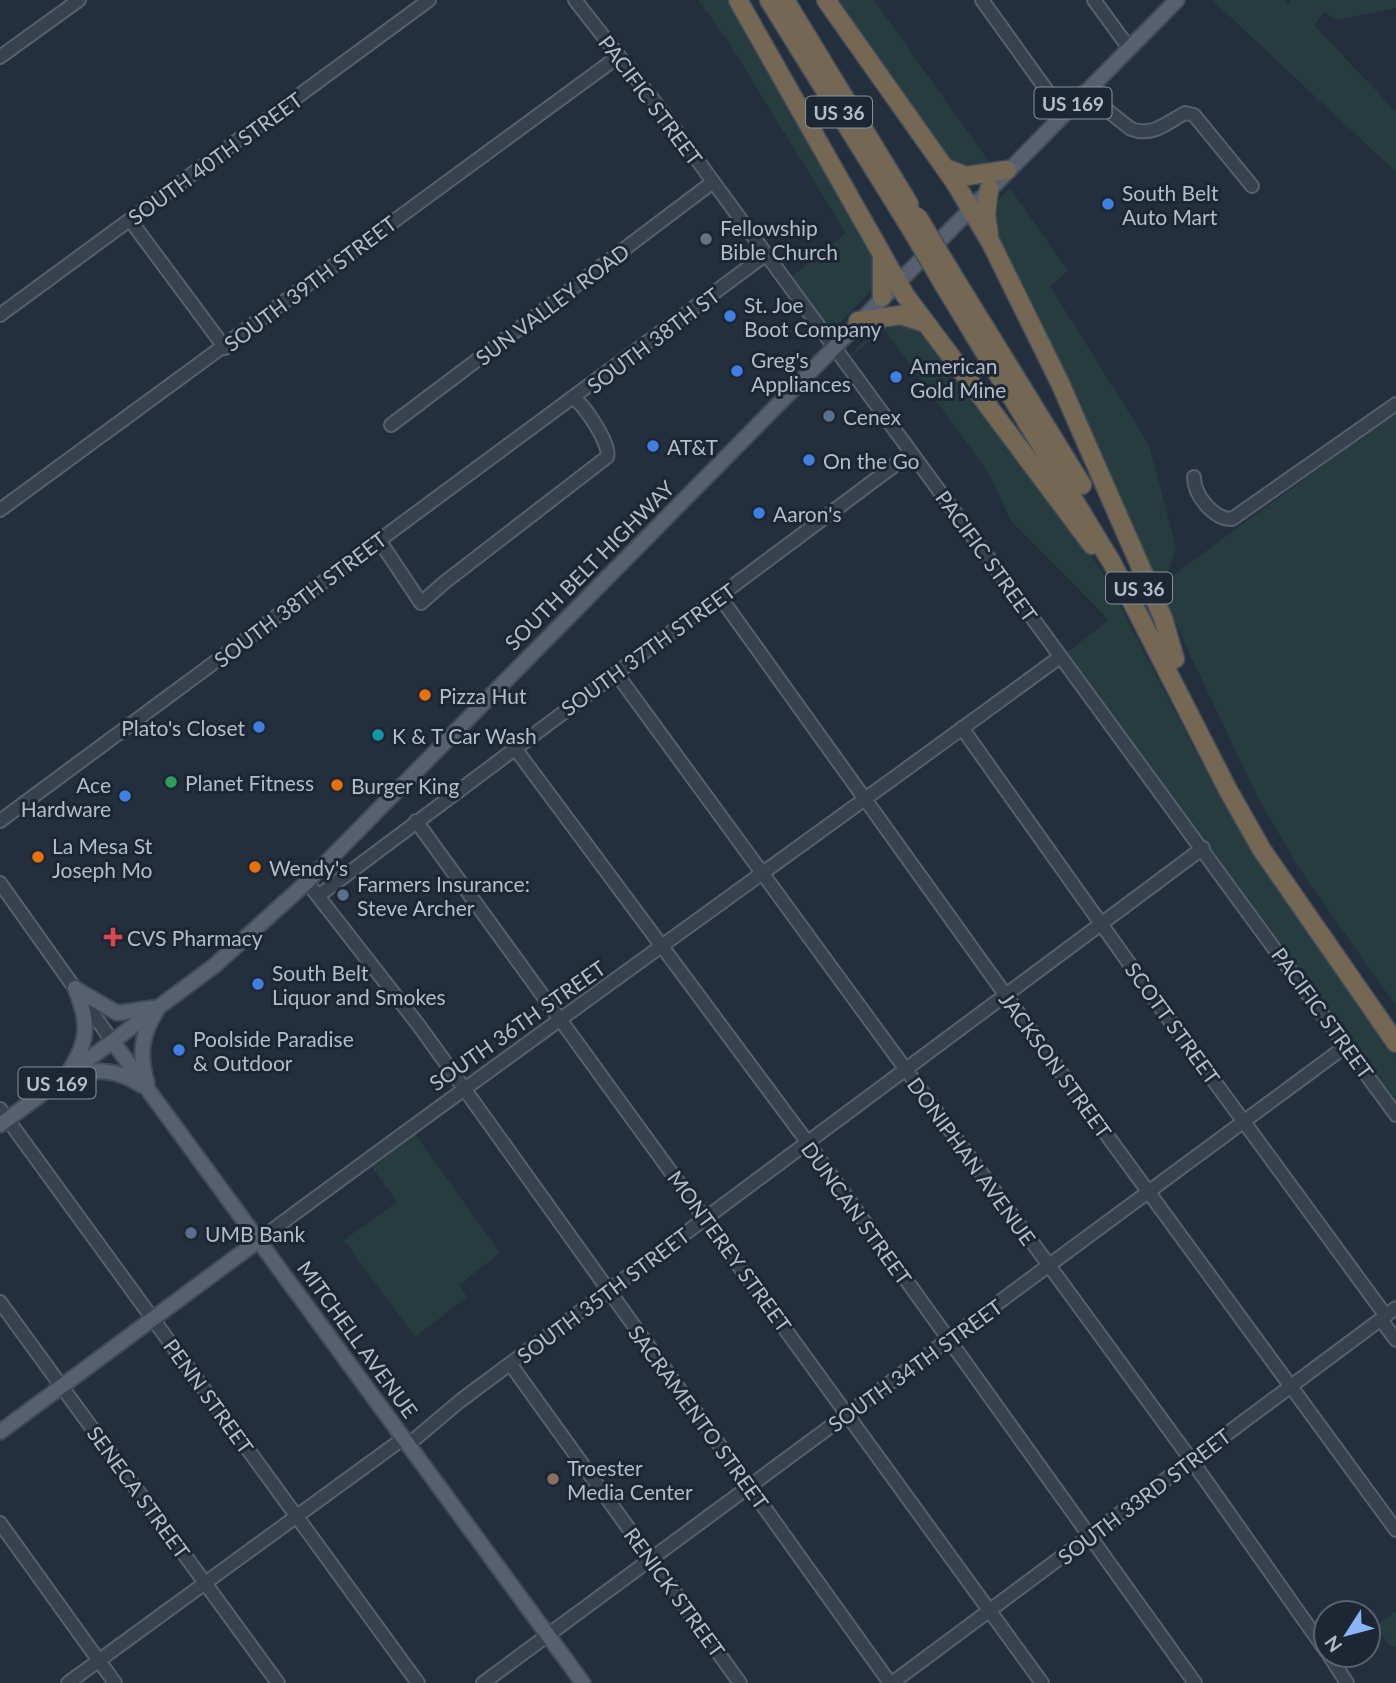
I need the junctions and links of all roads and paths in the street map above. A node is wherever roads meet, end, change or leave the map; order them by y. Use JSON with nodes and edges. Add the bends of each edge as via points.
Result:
{"nodes":[{"id":1,"x":79,"y":0,"type":"edge"},
{"id":2,"x":429,"y":0,"type":"edge"},
{"id":3,"x":575,"y":0,"type":"edge"},
{"id":4,"x":738,"y":0,"type":"edge"},
{"id":5,"x":769,"y":0,"type":"edge"},
{"id":6,"x":785,"y":0,"type":"edge"},
{"id":7,"x":826,"y":0,"type":"edge"},
{"id":8,"x":982,"y":0,"type":"edge"},
{"id":9,"x":1094,"y":0,"type":"edge"},
{"id":10,"x":1177,"y":0,"type":"edge"},
{"id":11,"x":1129,"y":48,"type":"junction"},
{"id":12,"x":619,"y":56,"type":"junction"},
{"id":13,"x":0,"y":57,"type":"edge"},
{"id":14,"x":1084,"y":92,"type":"junction"},
{"id":15,"x":1063,"y":113,"type":"junction"},
{"id":16,"x":945,"y":168,"type":"junction"},
{"id":17,"x":1007,"y":170,"type":"junction"},
{"id":18,"x":713,"y":182,"type":"junction"},
{"id":19,"x":1252,"y":186,"type":"dead end"},
{"id":20,"x":989,"y":189,"type":"junction"},
{"id":21,"x":970,"y":208,"type":"junction"},
{"id":22,"x":130,"y":220,"type":"junction"},
{"id":23,"x":912,"y":220,"type":"junction"},
{"id":24,"x":991,"y":243,"type":"junction"},
{"id":25,"x":881,"y":254,"type":"junction"},
{"id":26,"x":765,"y":255,"type":"junction"},
{"id":27,"x":948,"y":279,"type":"junction"},
{"id":28,"x":897,"y":282,"type":"junction"},
{"id":29,"x":881,"y":297,"type":"junction"},
{"id":30,"x":0,"y":315,"type":"edge"},
{"id":31,"x":858,"y":321,"type":"junction"},
{"id":32,"x":925,"y":323,"type":"junction"},
{"id":33,"x":225,"y":348,"type":"junction"},
{"id":34,"x":832,"y":348,"type":"junction"},
{"id":35,"x":573,"y":398,"type":"junction"},
{"id":36,"x":1396,"y":404,"type":"edge"},
{"id":37,"x":391,"y":425,"type":"dead end"},
{"id":38,"x":911,"y":453,"type":"junction"},
{"id":39,"x":1194,"y":477,"type":"dead end"},
{"id":40,"x":0,"y":510,"type":"edge"},
{"id":41,"x":379,"y":540,"type":"junction"},
{"id":42,"x":720,"y":597,"type":"junction"},
{"id":43,"x":1146,"y":626,"type":"junction"},
{"id":44,"x":1060,"y":657,"type":"junction"},
{"id":45,"x":1175,"y":659,"type":"junction"},
{"id":46,"x":616,"y":673,"type":"junction"},
{"id":47,"x":962,"y":728,"type":"junction"},
{"id":48,"x":514,"y":747,"type":"junction"},
{"id":49,"x":865,"y":800,"type":"junction"},
{"id":50,"x":0,"y":821,"type":"edge"},
{"id":51,"x":416,"y":821,"type":"junction"},
{"id":52,"x":1203,"y":848,"type":"junction"},
{"id":53,"x":764,"y":872,"type":"junction"},
{"id":54,"x":307,"y":882,"type":"junction"},
{"id":55,"x":0,"y":883,"type":"edge"},
{"id":56,"x":318,"y":896,"type":"junction"},
{"id":57,"x":1102,"y":923,"type":"junction"},
{"id":58,"x":662,"y":946,"type":"junction"},
{"id":59,"x":75,"y":988,"type":"junction"},
{"id":60,"x":1006,"y":995,"type":"junction"},
{"id":61,"x":162,"y":1006,"type":"junction"},
{"id":62,"x":563,"y":1020,"type":"junction"},
{"id":63,"x":1396,"y":1022,"type":"edge"},
{"id":64,"x":114,"y":1042,"type":"junction"},
{"id":65,"x":1396,"y":1043,"type":"edge"},
{"id":66,"x":1346,"y":1046,"type":"junction"},
{"id":67,"x":906,"y":1070,"type":"junction"},
{"id":68,"x":66,"y":1076,"type":"junction"},
{"id":69,"x":463,"y":1088,"type":"junction"},
{"id":70,"x":149,"y":1090,"type":"junction"},
{"id":71,"x":1396,"y":1115,"type":"edge"},
{"id":72,"x":3,"y":1118,"type":"edge"},
{"id":73,"x":1243,"y":1121,"type":"junction"},
{"id":74,"x":808,"y":1143,"type":"junction"},
{"id":75,"x":1148,"y":1193,"type":"junction"},
{"id":76,"x":705,"y":1218,"type":"junction"},
{"id":77,"x":259,"y":1240,"type":"junction"},
{"id":78,"x":1049,"y":1266,"type":"junction"},
{"id":79,"x":608,"y":1291,"type":"junction"},
{"id":80,"x":0,"y":1302,"type":"edge"},
{"id":81,"x":1388,"y":1315,"type":"edge"},
{"id":82,"x":153,"y":1319,"type":"junction"},
{"id":83,"x":1396,"y":1340,"type":"edge"},
{"id":84,"x":949,"y":1341,"type":"junction"},
{"id":85,"x":511,"y":1365,"type":"junction"},
{"id":86,"x":63,"y":1385,"type":"junction"},
{"id":87,"x":1290,"y":1388,"type":"junction"},
{"id":88,"x":848,"y":1415,"type":"junction"},
{"id":89,"x":0,"y":1432,"type":"edge"},
{"id":90,"x":407,"y":1441,"type":"junction"},
{"id":91,"x":1192,"y":1461,"type":"junction"},
{"id":92,"x":750,"y":1486,"type":"junction"},
{"id":93,"x":297,"y":1517,"type":"junction"},
{"id":94,"x":0,"y":1523,"type":"edge"},
{"id":95,"x":1396,"y":1530,"type":"edge"},
{"id":96,"x":1089,"y":1537,"type":"junction"},
{"id":97,"x":651,"y":1559,"type":"junction"},
{"id":98,"x":205,"y":1583,"type":"junction"},
{"id":99,"x":990,"y":1612,"type":"junction"},
{"id":100,"x":1312,"y":1632,"type":"edge"},
{"id":101,"x":549,"y":1635,"type":"junction"},
{"id":102,"x":99,"y":1660,"type":"junction"},
{"id":103,"x":68,"y":1683,"type":"edge"},
{"id":104,"x":116,"y":1683,"type":"edge"},
{"id":105,"x":278,"y":1683,"type":"edge"},
{"id":106,"x":418,"y":1683,"type":"edge"},
{"id":107,"x":483,"y":1683,"type":"edge"},
{"id":108,"x":583,"y":1683,"type":"edge"},
{"id":109,"x":740,"y":1683,"type":"edge"},
{"id":110,"x":891,"y":1683,"type":"edge"},
{"id":111,"x":1042,"y":1683,"type":"edge"},
{"id":112,"x":1195,"y":1683,"type":"edge"}],
"edges":[{"from":1,"to":13,"type":"street"},
{"from":2,"to":22,"type":"street","name":"SOUTH 40TH STREET"},
{"from":3,"to":12,"type":"street","name":"PACIFIC STREET"},
{"from":4,"to":25,"type":"highway"},
{"from":5,"to":23,"type":"highway","number":"US 36"},
{"from":6,"to":23,"type":"highway","number":"US 36"},
{"from":7,"to":16,"type":"highway"},
{"from":8,"to":15,"type":"street"},
{"from":9,"to":11,"type":"street"},
{"from":10,"to":11,"type":"main road","name":"SOUTH BELT HIGHWAY","number":"US 169"},
{"from":11,"to":14,"type":"main road","name":"SOUTH BELT HIGHWAY","number":"US 169"},
{"from":12,"to":18,"type":"street","name":"PACIFIC STREET"},
{"from":12,"to":33,"type":"street","name":"SOUTH 39TH STREET"},
{"from":14,"to":15,"type":"main road","name":"SOUTH BELT HIGHWAY","number":"US 169"},
{"from":14,"to":19,"type":"street","via":[[1140,132],[1155,131],[1185,113],[1194,115]]},
{"from":15,"to":17,"type":"main road","name":"SOUTH BELT HIGHWAY","number":"US 169"},
{"from":16,"to":17,"type":"highway","via":[[966,176]]},
{"from":16,"to":21,"type":"highway"},
{"from":17,"to":20,"type":"main road","name":"SOUTH BELT HIGHWAY","number":"US 169"},
{"from":18,"to":26,"type":"street","name":"PACIFIC STREET"},
{"from":18,"to":37,"type":"street","name":"SUN VALLEY ROAD"},
{"from":20,"to":21,"type":"main road","name":"SOUTH BELT HIGHWAY","number":"US 169"},
{"from":20,"to":24,"type":"highway","via":[[986,221]]},
{"from":21,"to":24,"type":"highway"},
{"from":21,"to":28,"type":"main road","name":"SOUTH BELT HIGHWAY","number":"US 169"},
{"from":22,"to":30,"type":"street","name":"SOUTH 40TH STREET"},
{"from":22,"to":33,"type":"street"},
{"from":23,"to":27,"type":"highway","number":"US 36","bridge":true},
{"from":24,"to":45,"type":"highway","via":[[1060,383],[1163,618]]},
{"from":25,"to":28,"type":"highway"},
{"from":25,"to":29,"type":"highway"},
{"from":26,"to":34,"type":"street","name":"PACIFIC STREET"},
{"from":26,"to":35,"type":"street","name":"SOUTH 38TH ST"},
{"from":27,"to":43,"type":"highway","number":"US 36"},
{"from":27,"to":45,"type":"highway","number":"US 36","via":[[1092,501]]},
{"from":28,"to":29,"type":"main road","name":"SOUTH BELT HIGHWAY","number":"US 169"},
{"from":28,"to":32,"type":"highway"},
{"from":29,"to":31,"type":"main road","name":"SOUTH BELT HIGHWAY","number":"US 169"},
{"from":31,"to":32,"type":"highway","via":[[901,315]]},
{"from":31,"to":34,"type":"main road","name":"SOUTH BELT HIGHWAY","number":"US 169"},
{"from":32,"to":43,"type":"highway","via":[[1089,541]]},
{"from":33,"to":40,"type":"street","name":"SOUTH 39TH STREET"},
{"from":34,"to":38,"type":"street","name":"PACIFIC STREET"},
{"from":34,"to":54,"type":"main road","name":"SOUTH BELT HIGHWAY","number":"US 169"},
{"from":35,"to":41,"type":"street","name":"SOUTH 38TH STREET"},
{"from":35,"to":41,"type":"street","via":[[610,451],[607,457],[421,603]]},
{"from":36,"to":39,"type":"street","via":[[1232,519],[1218,517],[1207,505]]},
{"from":38,"to":42,"type":"street","name":"SOUTH 37TH STREET"},
{"from":38,"to":44,"type":"street","name":"PACIFIC STREET"},
{"from":41,"to":50,"type":"street","name":"SOUTH 38TH STREET"},
{"from":42,"to":46,"type":"street","name":"SOUTH 37TH STREET"},
{"from":42,"to":49,"type":"street","name":"JACKSON STREET"},
{"from":43,"to":65,"type":"highway","number":"US 36","via":[[1262,849]]},
{"from":44,"to":47,"type":"street","name":"SOUTH 36TH STREET"},
{"from":44,"to":52,"type":"street","name":"PACIFIC STREET"},
{"from":45,"to":63,"type":"highway","number":"US 36","via":[[1273,845]]},
{"from":46,"to":48,"type":"street","name":"SOUTH 37TH STREET"},
{"from":46,"to":53,"type":"street","name":"DONIPHAN AVENUE"},
{"from":47,"to":49,"type":"street","name":"SOUTH 36TH STREET"},
{"from":47,"to":57,"type":"street","name":"SCOTT STREET"},
{"from":48,"to":51,"type":"street","name":"SOUTH 37TH STREET"},
{"from":48,"to":58,"type":"street","name":"DUNCAN STREET"},
{"from":49,"to":53,"type":"street","name":"SOUTH 36TH STREET"},
{"from":49,"to":60,"type":"street","name":"JACKSON STREET"},
{"from":51,"to":56,"type":"street","name":"SOUTH 37TH STREET"},
{"from":51,"to":62,"type":"street","name":"MONTEREY STREET"},
{"from":52,"to":57,"type":"street","name":"SOUTH 35TH STREET"},
{"from":52,"to":66,"type":"street","name":"PACIFIC STREET"},
{"from":53,"to":58,"type":"street","name":"SOUTH 36TH STREET"},
{"from":53,"to":67,"type":"street","name":"DONIPHAN AVENUE"},
{"from":54,"to":56,"type":"street","name":"SACRAMENTO STREET"},
{"from":54,"to":61,"type":"main road","name":"SOUTH BELT HIGHWAY","number":"US 169"},
{"from":55,"to":59,"type":"street","name":"MITCHELL AVENUE"},
{"from":56,"to":69,"type":"street","name":"SACRAMENTO STREET"},
{"from":57,"to":60,"type":"street","name":"SOUTH 35TH STREET"},
{"from":57,"to":73,"type":"street","name":"SCOTT STREET"},
{"from":58,"to":62,"type":"street","name":"SOUTH 36TH STREET"},
{"from":58,"to":74,"type":"street","name":"DUNCAN STREET"},
{"from":59,"to":61,"type":"main road","via":[[117,1013]]},
{"from":59,"to":64,"type":"street","name":"MITCHELL AVENUE"},
{"from":59,"to":68,"type":"main road","via":[[87,1031]]},
{"from":60,"to":67,"type":"street","name":"SOUTH 35TH STREET"},
{"from":60,"to":75,"type":"street","name":"JACKSON STREET"},
{"from":61,"to":64,"type":"main road","name":"SOUTH BELT HIGHWAY","number":"US 169"},
{"from":61,"to":70,"type":"main road","via":[[142,1041]]},
{"from":62,"to":69,"type":"street","name":"SOUTH 36TH STREET"},
{"from":62,"to":76,"type":"street","name":"MONTEREY STREET"},
{"from":64,"to":68,"type":"main road","name":"SOUTH BELT HIGHWAY","number":"US 169"},
{"from":64,"to":70,"type":"main road","name":"MITCHELL AVENUE"},
{"from":66,"to":71,"type":"street","name":"PACIFIC STREET"},
{"from":66,"to":73,"type":"street","name":"SOUTH 34TH STREET"},
{"from":67,"to":74,"type":"street","name":"SOUTH 35TH STREET"},
{"from":67,"to":78,"type":"street","name":"DONIPHAN AVENUE"},
{"from":68,"to":70,"type":"main road","via":[[111,1071]]},
{"from":68,"to":72,"type":"main road","name":"SOUTH BELT HIGHWAY","number":"US 169"},
{"from":69,"to":77,"type":"street","name":"SOUTH 36TH STREET"},
{"from":69,"to":79,"type":"street","name":"SACRAMENTO STREET"},
{"from":70,"to":77,"type":"main road","name":"MITCHELL AVENUE"},
{"from":72,"to":82,"type":"street","name":"PENN STREET"},
{"from":73,"to":75,"type":"street","name":"SOUTH 34TH STREET"},
{"from":73,"to":81,"type":"street","name":"SCOTT STREET"},
{"from":74,"to":76,"type":"street","name":"SOUTH 35TH STREET"},
{"from":74,"to":84,"type":"street","name":"DUNCAN STREET"},
{"from":75,"to":78,"type":"street","name":"SOUTH 34TH STREET"},
{"from":75,"to":87,"type":"street","name":"JACKSON STREET"},
{"from":76,"to":79,"type":"street","name":"SOUTH 35TH STREET"},
{"from":76,"to":88,"type":"street","name":"MONTEREY STREET"},
{"from":77,"to":82,"type":"main road","name":"SOUTH 36TH STREET"},
{"from":77,"to":90,"type":"main road","name":"MITCHELL AVENUE"},
{"from":78,"to":84,"type":"street","name":"SOUTH 34TH STREET"},
{"from":78,"to":91,"type":"street","name":"DONIPHAN AVENUE"},
{"from":79,"to":85,"type":"street","name":"SOUTH 35TH STREET"},
{"from":79,"to":92,"type":"street","name":"SACRAMENTO STREET"},
{"from":80,"to":86,"type":"street","name":"SENECA STREET"},
{"from":81,"to":83,"type":"street","name":"SCOTT STREET"},
{"from":81,"to":87,"type":"street","name":"SOUTH 33RD STREET"},
{"from":82,"to":86,"type":"main road","name":"SOUTH 36TH STREET"},
{"from":82,"to":93,"type":"street","name":"PENN STREET"},
{"from":84,"to":88,"type":"street","name":"SOUTH 34TH STREET"},
{"from":84,"to":96,"type":"street","name":"DUNCAN STREET"},
{"from":85,"to":90,"type":"street","name":"SOUTH 35TH STREET"},
{"from":85,"to":97,"type":"street","name":"RENICK STREET"},
{"from":86,"to":89,"type":"main road","name":"SOUTH 36TH STREET"},
{"from":86,"to":98,"type":"street","name":"SENECA STREET"},
{"from":87,"to":91,"type":"street","name":"SOUTH 33RD STREET"},
{"from":87,"to":95,"type":"street","name":"JACKSON STREET"},
{"from":88,"to":92,"type":"street","name":"SOUTH 34TH STREET"},
{"from":88,"to":99,"type":"street","name":"MONTEREY STREET"},
{"from":90,"to":93,"type":"street","name":"SOUTH 35TH STREET"},
{"from":90,"to":101,"type":"main road","name":"MITCHELL AVENUE"},
{"from":91,"to":96,"type":"street","name":"SOUTH 33RD STREET"},
{"from":91,"to":100,"type":"street","name":"DONIPHAN AVENUE"},
{"from":92,"to":97,"type":"street","name":"SOUTH 34TH STREET"},
{"from":92,"to":110,"type":"street","name":"SACRAMENTO STREET"},
{"from":93,"to":98,"type":"street","name":"SOUTH 35TH STREET"},
{"from":93,"to":106,"type":"street","name":"PENN STREET"},
{"from":94,"to":102,"type":"street"},
{"from":96,"to":99,"type":"street","name":"SOUTH 33RD STREET"},
{"from":96,"to":112,"type":"street","name":"DUNCAN STREET"},
{"from":97,"to":101,"type":"street","name":"SOUTH 34TH STREET"},
{"from":97,"to":109,"type":"street","name":"RENICK STREET"},
{"from":98,"to":102,"type":"street","name":"SOUTH 35TH STREET"},
{"from":98,"to":105,"type":"street","name":"SENECA STREET"},
{"from":99,"to":110,"type":"street","name":"SOUTH 33RD STREET"},
{"from":99,"to":111,"type":"street","name":"MONTEREY STREET"},
{"from":101,"to":107,"type":"street","name":"SOUTH 34TH STREET"},
{"from":101,"to":108,"type":"main road","name":"MITCHELL AVENUE"},
{"from":102,"to":103,"type":"street","name":"SOUTH 35TH STREET"},
{"from":102,"to":104,"type":"street"}]}
